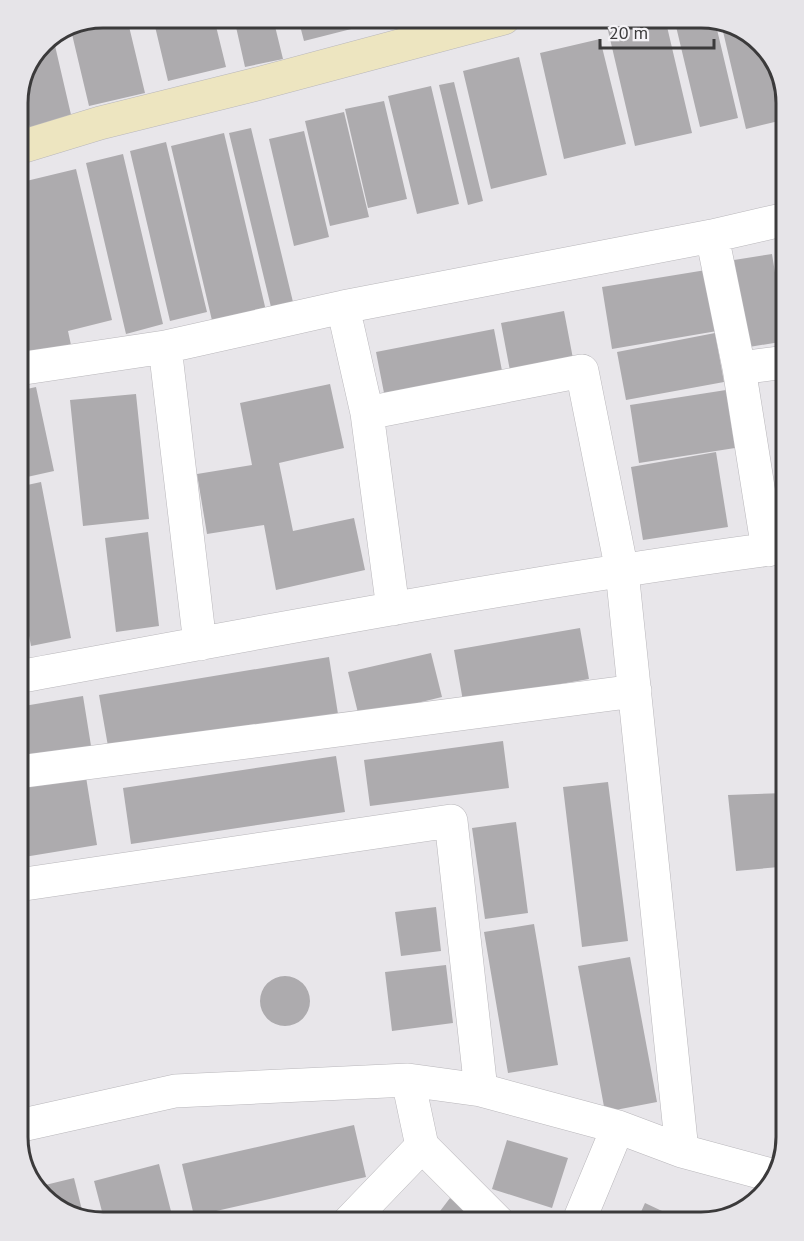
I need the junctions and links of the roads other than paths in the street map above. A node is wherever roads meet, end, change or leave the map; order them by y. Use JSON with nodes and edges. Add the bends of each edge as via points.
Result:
{"nodes":[{"id":1,"x":463,"y":29,"type":"edge"},
{"id":2,"x":29,"y":145,"type":"edge"},
{"id":3,"x":776,"y":221,"type":"edge"},
{"id":4,"x":712,"y":236,"type":"junction"},
{"id":5,"x":343,"y":307,"type":"junction"},
{"id":6,"x":165,"y":347,"type":"junction"},
{"id":7,"x":776,"y":363,"type":"edge"},
{"id":8,"x":29,"y":367,"type":"edge"},
{"id":9,"x":739,"y":368,"type":"junction"},
{"id":10,"x":367,"y":413,"type":"junction"},
{"id":11,"x":776,"y":544,"type":"edge"},
{"id":12,"x":776,"y":549,"type":"edge"},
{"id":13,"x":622,"y":571,"type":"junction"},
{"id":14,"x":393,"y":609,"type":"junction"},
{"id":15,"x":200,"y":644,"type":"junction"},
{"id":16,"x":29,"y":675,"type":"edge"},
{"id":17,"x":635,"y":691,"type":"junction"},
{"id":18,"x":29,"y":771,"type":"edge"},
{"id":19,"x":29,"y":883,"type":"edge"},
{"id":20,"x":408,"y":1080,"type":"junction"},
{"id":21,"x":481,"y":1090,"type":"junction"},
{"id":22,"x":29,"y":1124,"type":"edge"},
{"id":23,"x":618,"y":1127,"type":"junction"},
{"id":24,"x":422,"y":1146,"type":"junction"},
{"id":25,"x":682,"y":1150,"type":"junction"},
{"id":26,"x":766,"y":1173,"type":"edge"},
{"id":27,"x":359,"y":1212,"type":"edge"},
{"id":28,"x":488,"y":1212,"type":"edge"},
{"id":29,"x":583,"y":1212,"type":"edge"}],
"edges":[{"from":1,"to":2,"type":"street"},
{"from":3,"to":4,"type":"street"},
{"from":4,"to":5,"type":"street"},
{"from":4,"to":9,"type":"street"},
{"from":5,"to":6,"type":"street"},
{"from":5,"to":10,"type":"street"},
{"from":6,"to":8,"type":"street"},
{"from":6,"to":15,"type":"street"},
{"from":7,"to":9,"type":"street"},
{"from":9,"to":11,"type":"street"},
{"from":10,"to":13,"type":"street","via":[[582,371]]},
{"from":10,"to":14,"type":"street"},
{"from":12,"to":13,"type":"street"},
{"from":13,"to":14,"type":"street"},
{"from":13,"to":17,"type":"street"},
{"from":14,"to":15,"type":"street"},
{"from":15,"to":16,"type":"street"},
{"from":17,"to":18,"type":"street"},
{"from":17,"to":25,"type":"street"},
{"from":19,"to":21,"type":"street","via":[[451,820]]},
{"from":20,"to":21,"type":"street"},
{"from":20,"to":22,"type":"street","via":[[175,1091]]},
{"from":20,"to":24,"type":"street"},
{"from":21,"to":23,"type":"street"},
{"from":23,"to":25,"type":"street"},
{"from":23,"to":29,"type":"street"},
{"from":24,"to":27,"type":"street"},
{"from":24,"to":28,"type":"street"},
{"from":25,"to":26,"type":"street"}]}
